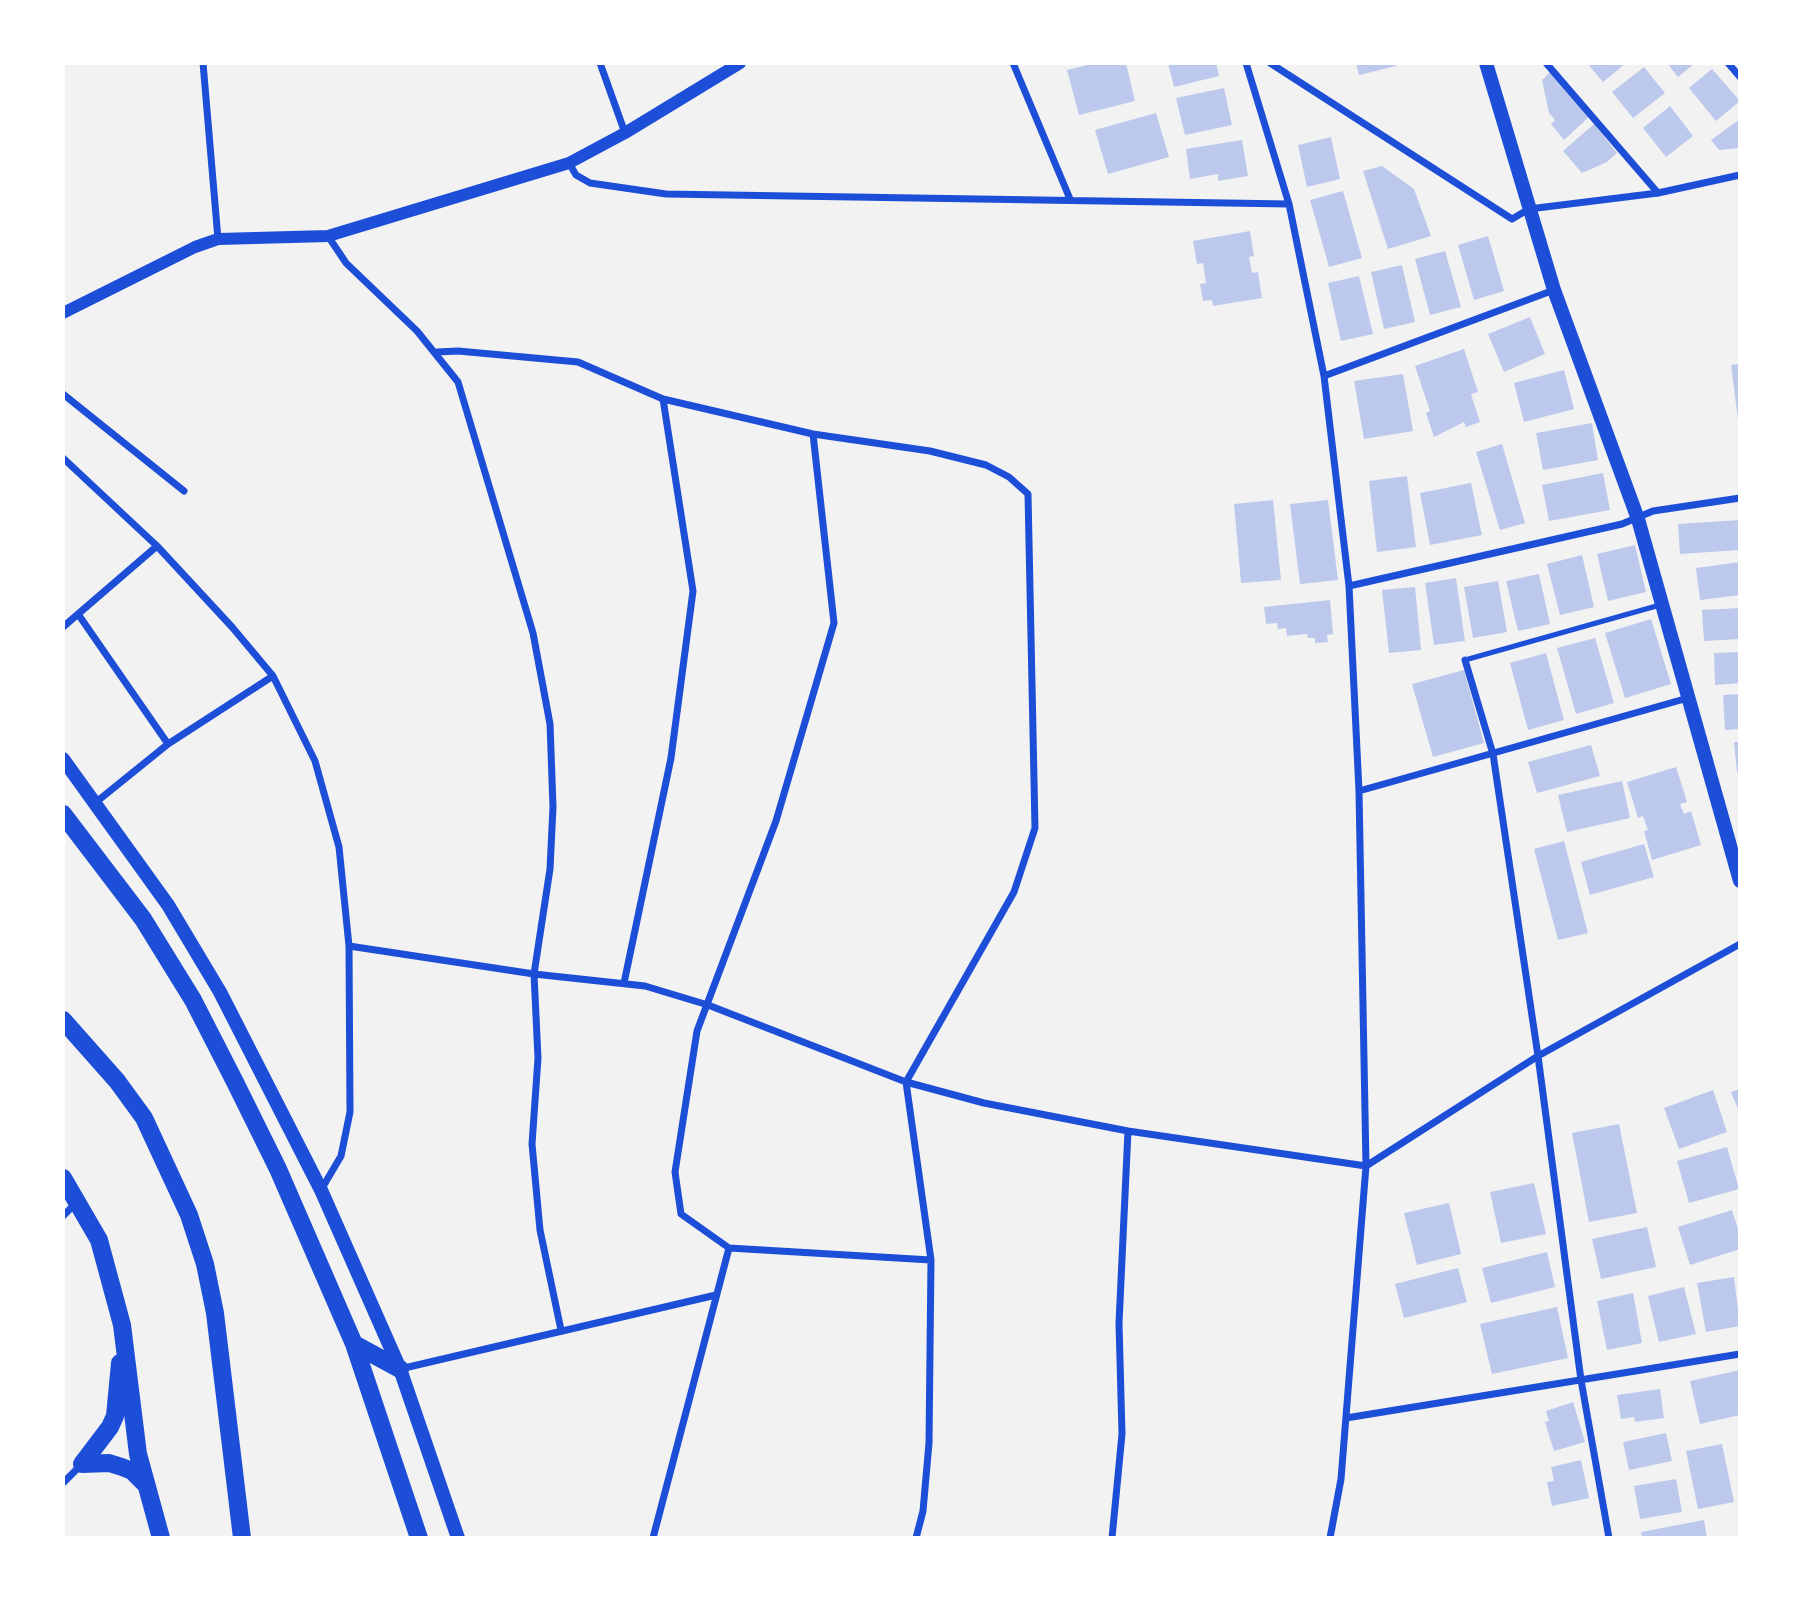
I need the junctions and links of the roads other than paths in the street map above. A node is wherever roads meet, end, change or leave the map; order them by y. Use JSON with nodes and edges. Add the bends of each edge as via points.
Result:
{"nodes":[{"id":1,"x":204,"y":63,"type":"edge"},
{"id":2,"x":600,"y":63,"type":"edge"},
{"id":3,"x":740,"y":63,"type":"edge"},
{"id":4,"x":1013,"y":63,"type":"edge"},
{"id":5,"x":1245,"y":63,"type":"edge"},
{"id":6,"x":1270,"y":63,"type":"edge"},
{"id":7,"x":1486,"y":63,"type":"edge"},
{"id":8,"x":1546,"y":63,"type":"edge"},
{"id":9,"x":1728,"y":63,"type":"edge"},
{"id":10,"x":1740,"y":77,"type":"edge"},
{"id":11,"x":625,"y":133,"type":"junction"},
{"id":12,"x":569,"y":163,"type":"junction"},
{"id":13,"x":1740,"y":175,"type":"edge"},
{"id":14,"x":1658,"y":193,"type":"junction"},
{"id":15,"x":1070,"y":199,"type":"junction"},
{"id":16,"x":1289,"y":204,"type":"junction"},
{"id":17,"x":1529,"y":209,"type":"junction"},
{"id":18,"x":328,"y":236,"type":"junction"},
{"id":19,"x":218,"y":239,"type":"junction"},
{"id":20,"x":1554,"y":290,"type":"junction"},
{"id":21,"x":63,"y":313,"type":"edge"},
{"id":22,"x":437,"y":352,"type":"junction"},
{"id":23,"x":1324,"y":376,"type":"junction"},
{"id":24,"x":63,"y":394,"type":"edge"},
{"id":25,"x":663,"y":399,"type":"junction"},
{"id":26,"x":813,"y":434,"type":"junction"},
{"id":27,"x":63,"y":458,"type":"edge"},
{"id":28,"x":184,"y":491,"type":"dead end"},
{"id":29,"x":1740,"y":498,"type":"edge"},
{"id":30,"x":1639,"y":519,"type":"junction"},
{"id":31,"x":157,"y":546,"type":"junction"},
{"id":32,"x":1349,"y":586,"type":"junction"},
{"id":33,"x":1663,"y":604,"type":"junction"},
{"id":34,"x":78,"y":614,"type":"junction"},
{"id":35,"x":63,"y":627,"type":"edge"},
{"id":36,"x":1465,"y":660,"type":"joint"},
{"id":37,"x":272,"y":676,"type":"junction"},
{"id":38,"x":1688,"y":698,"type":"junction"},
{"id":39,"x":168,"y":744,"type":"junction"},
{"id":40,"x":1493,"y":754,"type":"junction"},
{"id":41,"x":63,"y":760,"type":"edge"},
{"id":42,"x":1359,"y":791,"type":"junction"},
{"id":43,"x":95,"y":803,"type":"junction"},
{"id":44,"x":63,"y":814,"type":"edge"},
{"id":45,"x":1736,"y":853,"type":"edge"},
{"id":46,"x":1740,"y":881,"type":"edge"},
{"id":47,"x":1740,"y":944,"type":"edge"},
{"id":48,"x":349,"y":946,"type":"junction"},
{"id":49,"x":534,"y":974,"type":"junction"},
{"id":50,"x":624,"y":983,"type":"junction"},
{"id":51,"x":708,"y":1005,"type":"junction"},
{"id":52,"x":63,"y":1020,"type":"edge"},
{"id":53,"x":1538,"y":1056,"type":"junction"},
{"id":54,"x":906,"y":1082,"type":"junction"},
{"id":55,"x":1128,"y":1131,"type":"junction"},
{"id":56,"x":1366,"y":1166,"type":"junction"},
{"id":57,"x":63,"y":1178,"type":"edge"},
{"id":58,"x":321,"y":1190,"type":"junction"},
{"id":59,"x":78,"y":1201,"type":"junction"},
{"id":60,"x":63,"y":1216,"type":"edge"},
{"id":61,"x":729,"y":1248,"type":"junction"},
{"id":62,"x":931,"y":1260,"type":"junction"},
{"id":63,"x":716,"y":1295,"type":"junction"},
{"id":64,"x":122,"y":1325,"type":"junction"},
{"id":65,"x":561,"y":1330,"type":"junction"},
{"id":66,"x":354,"y":1344,"type":"junction"},
{"id":67,"x":1740,"y":1354,"type":"edge"},
{"id":68,"x":400,"y":1369,"type":"junction"},
{"id":69,"x":1581,"y":1380,"type":"junction"},
{"id":70,"x":1346,"y":1418,"type":"junction"},
{"id":71,"x":82,"y":1464,"type":"junction"},
{"id":72,"x":63,"y":1483,"type":"edge"},
{"id":73,"x":147,"y":1487,"type":"junction"},
{"id":74,"x":161,"y":1538,"type":"edge"},
{"id":75,"x":242,"y":1538,"type":"edge"},
{"id":76,"x":419,"y":1538,"type":"edge"},
{"id":77,"x":458,"y":1538,"type":"edge"},
{"id":78,"x":653,"y":1538,"type":"edge"},
{"id":79,"x":916,"y":1538,"type":"edge"},
{"id":80,"x":1112,"y":1538,"type":"edge"},
{"id":81,"x":1330,"y":1538,"type":"edge"},
{"id":82,"x":1609,"y":1538,"type":"edge"}],
"edges":[{"from":1,"to":19,"type":"street"},
{"from":2,"to":11,"type":"street"},
{"from":3,"to":11,"type":"street"},
{"from":4,"to":15,"type":"street"},
{"from":5,"to":16,"type":"street"},
{"from":6,"to":17,"type":"street","via":[[1512,219]]},
{"from":7,"to":17,"type":"main road"},
{"from":8,"to":14,"type":"street"},
{"from":9,"to":10,"type":"street"},
{"from":11,"to":12,"type":"street"},
{"from":12,"to":15,"type":"street","via":[[576,175],[590,183],[666,194]]},
{"from":12,"to":18,"type":"street"},
{"from":13,"to":14,"type":"street"},
{"from":14,"to":17,"type":"street"},
{"from":15,"to":16,"type":"street"},
{"from":16,"to":23,"type":"street"},
{"from":17,"to":20,"type":"main road"},
{"from":18,"to":19,"type":"street"},
{"from":18,"to":22,"type":"street","via":[[355,272]]},
{"from":19,"to":21,"type":"street"},
{"from":20,"to":23,"type":"street"},
{"from":20,"to":30,"type":"main road"},
{"from":22,"to":25,"type":"street","via":[[578,362]]},
{"from":22,"to":49,"type":"street","via":[[458,382],[469,415],[533,633],[550,724],[550,869]]},
{"from":23,"to":32,"type":"street"},
{"from":24,"to":28,"type":"street"},
{"from":25,"to":26,"type":"street"},
{"from":25,"to":50,"type":"street","via":[[693,591],[671,758]]},
{"from":26,"to":51,"type":"street","via":[[834,623],[776,821]]},
{"from":26,"to":54,"type":"street","via":[[930,451],[985,465],[1028,494],[1035,828],[1014,892]]},
{"from":27,"to":31,"type":"street"},
{"from":29,"to":30,"type":"street","via":[[1653,511]]},
{"from":30,"to":32,"type":"street"},
{"from":30,"to":33,"type":"main road"},
{"from":31,"to":34,"type":"street"},
{"from":31,"to":37,"type":"street"},
{"from":32,"to":42,"type":"street"},
{"from":33,"to":36,"type":"lane"},
{"from":33,"to":38,"type":"main road"},
{"from":34,"to":35,"type":"street"},
{"from":34,"to":39,"type":"street"},
{"from":36,"to":40,"type":"street"},
{"from":37,"to":39,"type":"street"},
{"from":37,"to":48,"type":"street","via":[[314,761],[339,847]]},
{"from":38,"to":40,"type":"street"},
{"from":38,"to":45,"type":"main road"},
{"from":39,"to":43,"type":"street"},
{"from":40,"to":42,"type":"street"},
{"from":40,"to":53,"type":"street"},
{"from":41,"to":43,"type":"main road"},
{"from":42,"to":56,"type":"street"},
{"from":43,"to":58,"type":"main road","via":[[168,905],[220,992]]},
{"from":44,"to":66,"type":"main road","via":[[143,919],[193,1000],[278,1169]]},
{"from":45,"to":46,"type":"main road"},
{"from":47,"to":53,"type":"street"},
{"from":48,"to":49,"type":"street"},
{"from":48,"to":58,"type":"street","via":[[350,1112],[341,1156]]},
{"from":49,"to":50,"type":"street"},
{"from":49,"to":65,"type":"street","via":[[538,1058],[532,1144],[540,1230]]},
{"from":50,"to":51,"type":"street"},
{"from":51,"to":54,"type":"street"},
{"from":51,"to":61,"type":"street","via":[[697,1031],[675,1172],[681,1214]]},
{"from":52,"to":75,"type":"main road","via":[[144,1118],[189,1215],[215,1313]]},
{"from":53,"to":56,"type":"street"},
{"from":53,"to":69,"type":"street"},
{"from":54,"to":55,"type":"street","via":[[984,1103]]},
{"from":54,"to":62,"type":"street"},
{"from":55,"to":56,"type":"street"},
{"from":55,"to":80,"type":"street","via":[[1119,1323],[1122,1434]]},
{"from":56,"to":70,"type":"street"},
{"from":57,"to":59,"type":"main road"},
{"from":58,"to":68,"type":"main road"},
{"from":59,"to":60,"type":"street"},
{"from":59,"to":64,"type":"main road","via":[[99,1240]]},
{"from":61,"to":62,"type":"street"},
{"from":61,"to":63,"type":"street"},
{"from":62,"to":79,"type":"street","via":[[929,1443]]},
{"from":63,"to":65,"type":"street"},
{"from":63,"to":78,"type":"street"},
{"from":64,"to":71,"type":"main road","via":[[115,1416]]},
{"from":64,"to":73,"type":"main road","via":[[138,1454]]},
{"from":65,"to":68,"type":"street"},
{"from":66,"to":68,"type":"main road"},
{"from":66,"to":76,"type":"main road"},
{"from":67,"to":69,"type":"street"},
{"from":68,"to":77,"type":"main road"},
{"from":69,"to":70,"type":"street"},
{"from":69,"to":82,"type":"street"},
{"from":70,"to":81,"type":"street"},
{"from":71,"to":72,"type":"street"},
{"from":71,"to":73,"type":"main road","via":[[122,1466]]},
{"from":73,"to":74,"type":"main road"}]}
